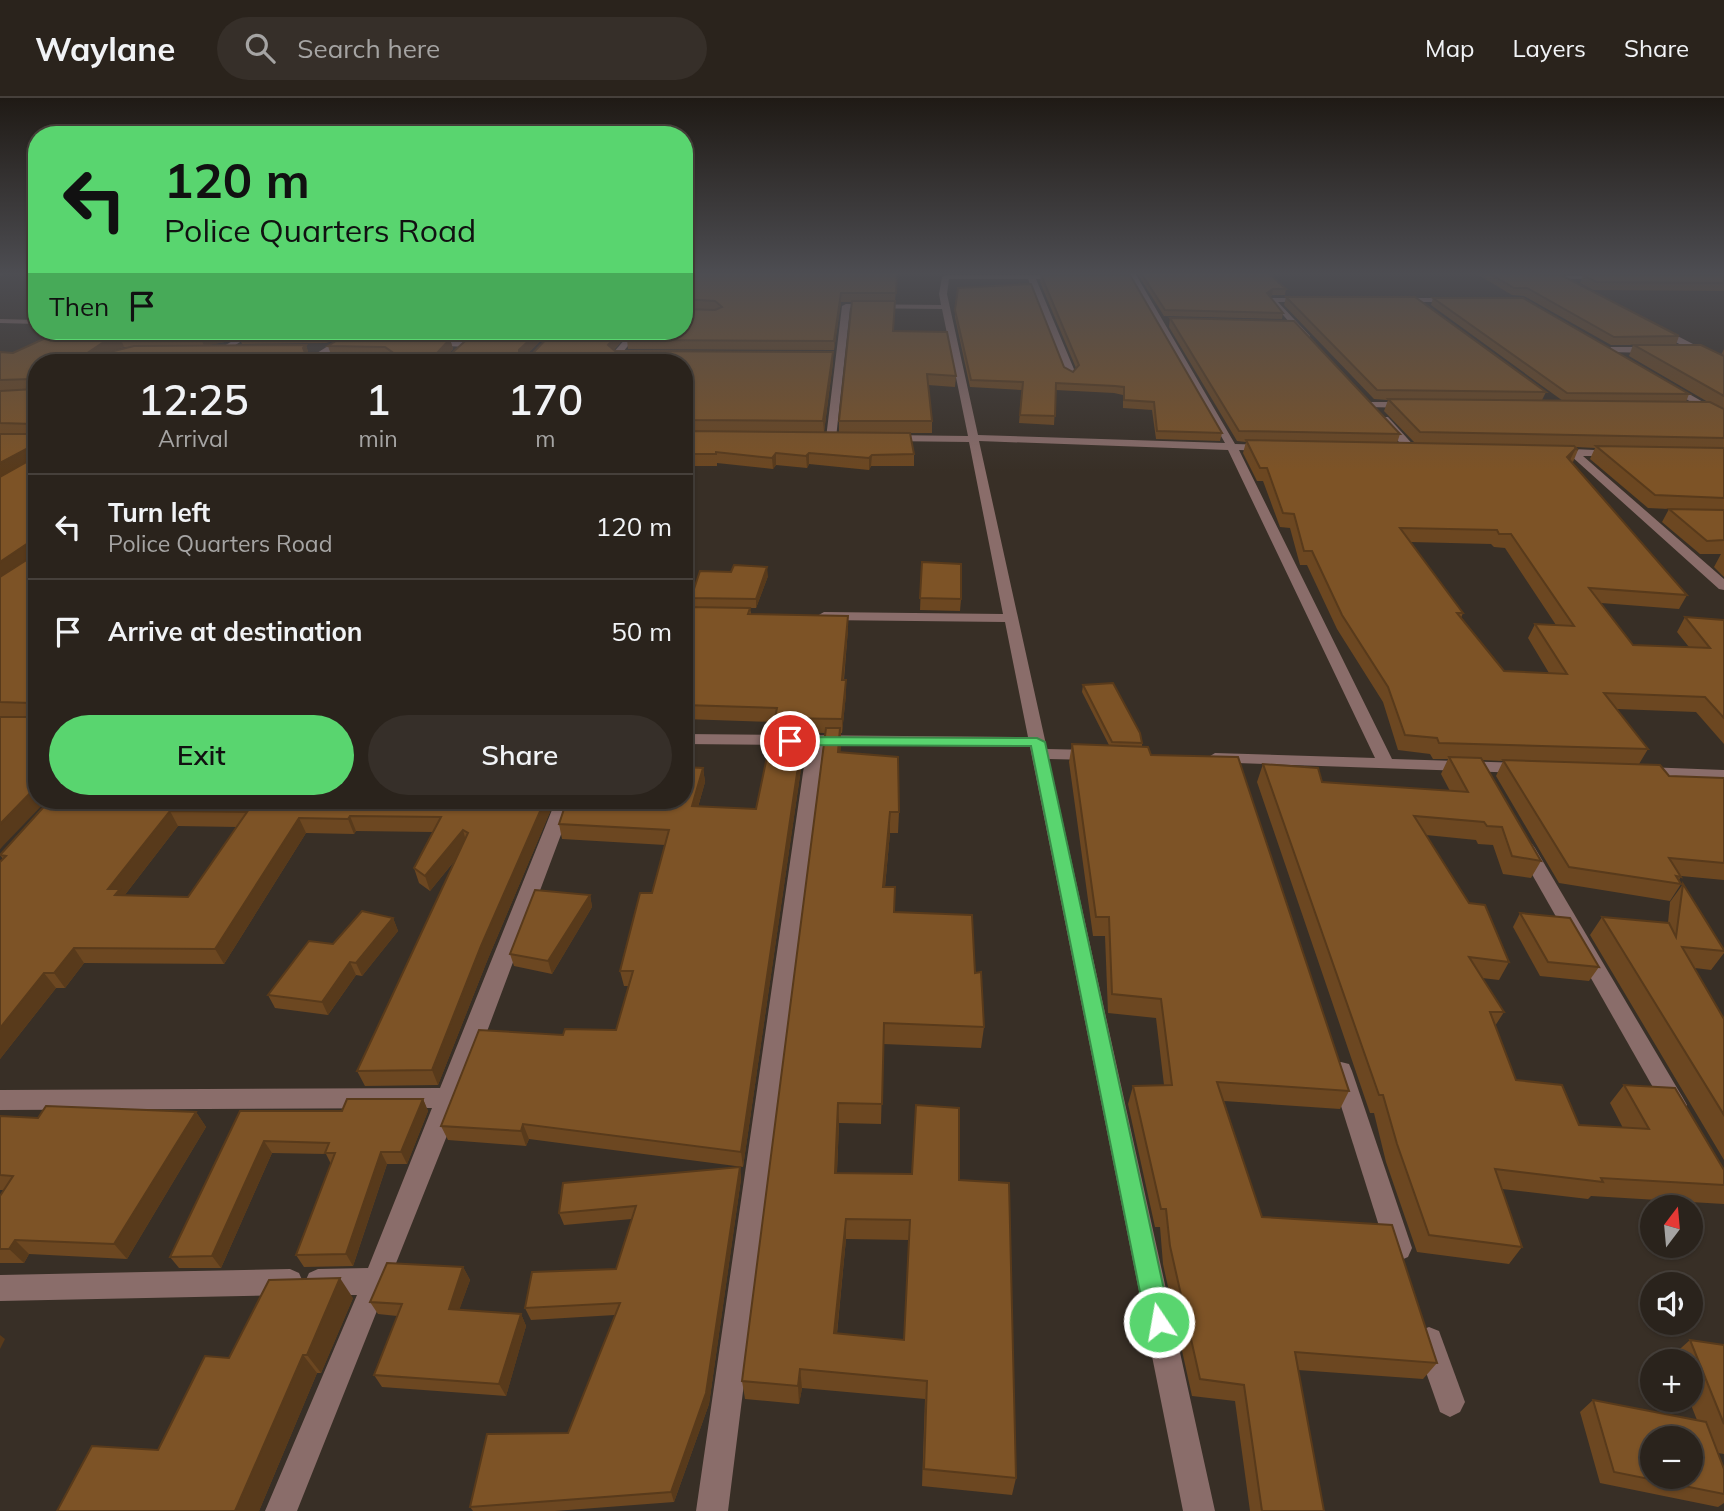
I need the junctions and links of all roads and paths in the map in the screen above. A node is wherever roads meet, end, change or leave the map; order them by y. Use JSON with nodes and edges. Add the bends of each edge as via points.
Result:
{"nodes":[{"id":1,"x":843,"y":339,"type":"edge"},
{"id":2,"x":954,"y":339,"type":"edge"},
{"id":3,"x":1057,"y":339,"type":"edge"},
{"id":4,"x":1169,"y":339,"type":"edge"},
{"id":5,"x":1308,"y":339,"type":"edge"},
{"id":6,"x":1676,"y":339,"type":"edge"},
{"id":7,"x":239,"y":340,"type":"edge"},
{"id":8,"x":343,"y":340,"type":"edge"},
{"id":9,"x":629,"y":340,"type":"edge"},
{"id":10,"x":339,"y":343,"type":"junction"},
{"id":11,"x":365,"y":343,"type":"edge"},
{"id":12,"x":416,"y":343,"type":"edge"},
{"id":13,"x":1600,"y":344,"type":"edge"},
{"id":14,"x":1314,"y":345,"type":"edge"},
{"id":15,"x":303,"y":349,"type":"edge"},
{"id":16,"x":329,"y":349,"type":"junction"},
{"id":17,"x":195,"y":350,"type":"edge"},
{"id":18,"x":223,"y":350,"type":"junction"},
{"id":19,"x":250,"y":350,"type":"edge"},
{"id":20,"x":1660,"y":350,"type":"edge"},
{"id":21,"x":1673,"y":350,"type":"edge"},
{"id":22,"x":1697,"y":350,"type":"junction"},
{"id":23,"x":1724,"y":350,"type":"edge"},
{"id":24,"x":1611,"y":351,"type":"junction"},
{"id":25,"x":457,"y":353,"type":"edge"},
{"id":26,"x":216,"y":354,"type":"edge"},
{"id":27,"x":321,"y":354,"type":"edge"},
{"id":28,"x":618,"y":354,"type":"edge"},
{"id":29,"x":829,"y":356,"type":"edge"},
{"id":30,"x":842,"y":356,"type":"junction"},
{"id":31,"x":1632,"y":363,"type":"edge"},
{"id":32,"x":1724,"y":364,"type":"edge"},
{"id":33,"x":1071,"y":374,"type":"edge"},
{"id":34,"x":1664,"y":383,"type":"edge"},
{"id":35,"x":1362,"y":395,"type":"edge"},
{"id":36,"x":1371,"y":405,"type":"junction"},
{"id":37,"x":1426,"y":406,"type":"edge"},
{"id":38,"x":1681,"y":408,"type":"edge"},
{"id":39,"x":1707,"y":408,"type":"junction"},
{"id":40,"x":1724,"y":418,"type":"edge"},
{"id":41,"x":818,"y":438,"type":"edge"},
{"id":42,"x":831,"y":438,"type":"junction"},
{"id":43,"x":844,"y":438,"type":"edge"},
{"id":44,"x":870,"y":438,"type":"edge"},
{"id":45,"x":974,"y":438,"type":"junction"},
{"id":46,"x":1232,"y":447,"type":"junction"},
{"id":47,"x":1273,"y":448,"type":"edge"},
{"id":48,"x":1398,"y":450,"type":"edge"},
{"id":49,"x":1412,"y":450,"type":"junction"},
{"id":50,"x":1425,"y":450,"type":"edge"},
{"id":51,"x":1546,"y":452,"type":"edge"},
{"id":52,"x":1572,"y":452,"type":"junction"},
{"id":53,"x":1628,"y":453,"type":"edge"},
{"id":54,"x":1714,"y":560,"type":"edge"},
{"id":55,"x":1693,"y":561,"type":"junction"},
{"id":56,"x":1724,"y":586,"type":"edge"},
{"id":57,"x":807,"y":615,"type":"edge"},
{"id":58,"x":1012,"y":618,"type":"junction"},
{"id":59,"x":693,"y":739,"type":"edge"},
{"id":60,"x":816,"y":742,"type":"junction"},
{"id":61,"x":1039,"y":748,"type":"junction"},
{"id":62,"x":1106,"y":755,"type":"edge"},
{"id":63,"x":1198,"y":758,"type":"edge"},
{"id":64,"x":1238,"y":759,"type":"junction"},
{"id":65,"x":1385,"y":762,"type":"junction"},
{"id":66,"x":1479,"y":766,"type":"junction"},
{"id":67,"x":1534,"y":768,"type":"edge"},
{"id":68,"x":1629,"y":771,"type":"edge"},
{"id":69,"x":1724,"y":775,"type":"edge"},
{"id":70,"x":1247,"y":785,"type":"edge"},
{"id":71,"x":1493,"y":790,"type":"edge"},
{"id":72,"x":562,"y":809,"type":"edge"},
{"id":73,"x":1514,"y":827,"type":"edge"},
{"id":74,"x":1333,"y":1048,"type":"edge"},
{"id":75,"x":450,"y":1098,"type":"junction"},
{"id":76,"x":0,"y":1100,"type":"edge"},
{"id":77,"x":1689,"y":1128,"type":"edge"},
{"id":78,"x":1406,"y":1271,"type":"edge"},
{"id":79,"x":376,"y":1280,"type":"junction"},
{"id":80,"x":0,"y":1288,"type":"edge"},
{"id":81,"x":1424,"y":1324,"type":"edge"},
{"id":82,"x":1450,"y":1402,"type":"dead end"},
{"id":83,"x":286,"y":1511,"type":"edge"},
{"id":84,"x":712,"y":1511,"type":"edge"},
{"id":85,"x":1199,"y":1511,"type":"edge"}],
"edges":[{"from":1,"to":30,"type":"street"},
{"from":2,"to":45,"type":"street"},
{"from":3,"to":33,"type":"street"},
{"from":4,"to":46,"type":"street"},
{"from":5,"to":14,"type":"street"},
{"from":6,"to":22,"type":"street"},
{"from":7,"to":18,"type":"street"},
{"from":8,"to":10,"type":"street"},
{"from":9,"to":28,"type":"street"},
{"from":10,"to":11,"type":"street"},
{"from":10,"to":16,"type":"street"},
{"from":12,"to":25,"type":"street","via":[[471,340]]},
{"from":13,"to":24,"type":"street"},
{"from":15,"to":16,"type":"street"},
{"from":16,"to":27,"type":"street"},
{"from":17,"to":18,"type":"street"},
{"from":18,"to":19,"type":"street"},
{"from":18,"to":26,"type":"street"},
{"from":20,"to":24,"type":"street"},
{"from":21,"to":22,"type":"street"},
{"from":22,"to":23,"type":"street"},
{"from":22,"to":32,"type":"street"},
{"from":24,"to":31,"type":"street"},
{"from":29,"to":30,"type":"street"},
{"from":30,"to":42,"type":"street"},
{"from":34,"to":39,"type":"street"},
{"from":35,"to":36,"type":"street"},
{"from":36,"to":37,"type":"street"},
{"from":36,"to":49,"type":"street"},
{"from":38,"to":39,"type":"street"},
{"from":39,"to":40,"type":"street"},
{"from":41,"to":42,"type":"street"},
{"from":42,"to":43,"type":"street"},
{"from":44,"to":45,"type":"street"},
{"from":45,"to":46,"type":"street"},
{"from":45,"to":58,"type":"street"},
{"from":46,"to":47,"type":"street"},
{"from":46,"to":65,"type":"street"},
{"from":48,"to":49,"type":"street"},
{"from":49,"to":50,"type":"street"},
{"from":51,"to":52,"type":"street"},
{"from":52,"to":53,"type":"street"},
{"from":52,"to":55,"type":"street","via":[[1652,515]]},
{"from":54,"to":55,"type":"street"},
{"from":55,"to":56,"type":"street"},
{"from":57,"to":58,"type":"street"},
{"from":58,"to":61,"type":"street"},
{"from":59,"to":60,"type":"street"},
{"from":60,"to":61,"type":"street"},
{"from":60,"to":84,"type":"street"},
{"from":61,"to":62,"type":"street"},
{"from":61,"to":85,"type":"street"},
{"from":63,"to":64,"type":"street"},
{"from":64,"to":65,"type":"street"},
{"from":64,"to":70,"type":"street"},
{"from":65,"to":66,"type":"street"},
{"from":66,"to":67,"type":"street"},
{"from":66,"to":71,"type":"street"},
{"from":68,"to":69,"type":"street"},
{"from":72,"to":75,"type":"street"},
{"from":73,"to":77,"type":"street"},
{"from":74,"to":78,"type":"street"},
{"from":75,"to":76,"type":"street"},
{"from":75,"to":79,"type":"street"},
{"from":79,"to":80,"type":"street"},
{"from":79,"to":83,"type":"street"},
{"from":81,"to":82,"type":"street"}]}
